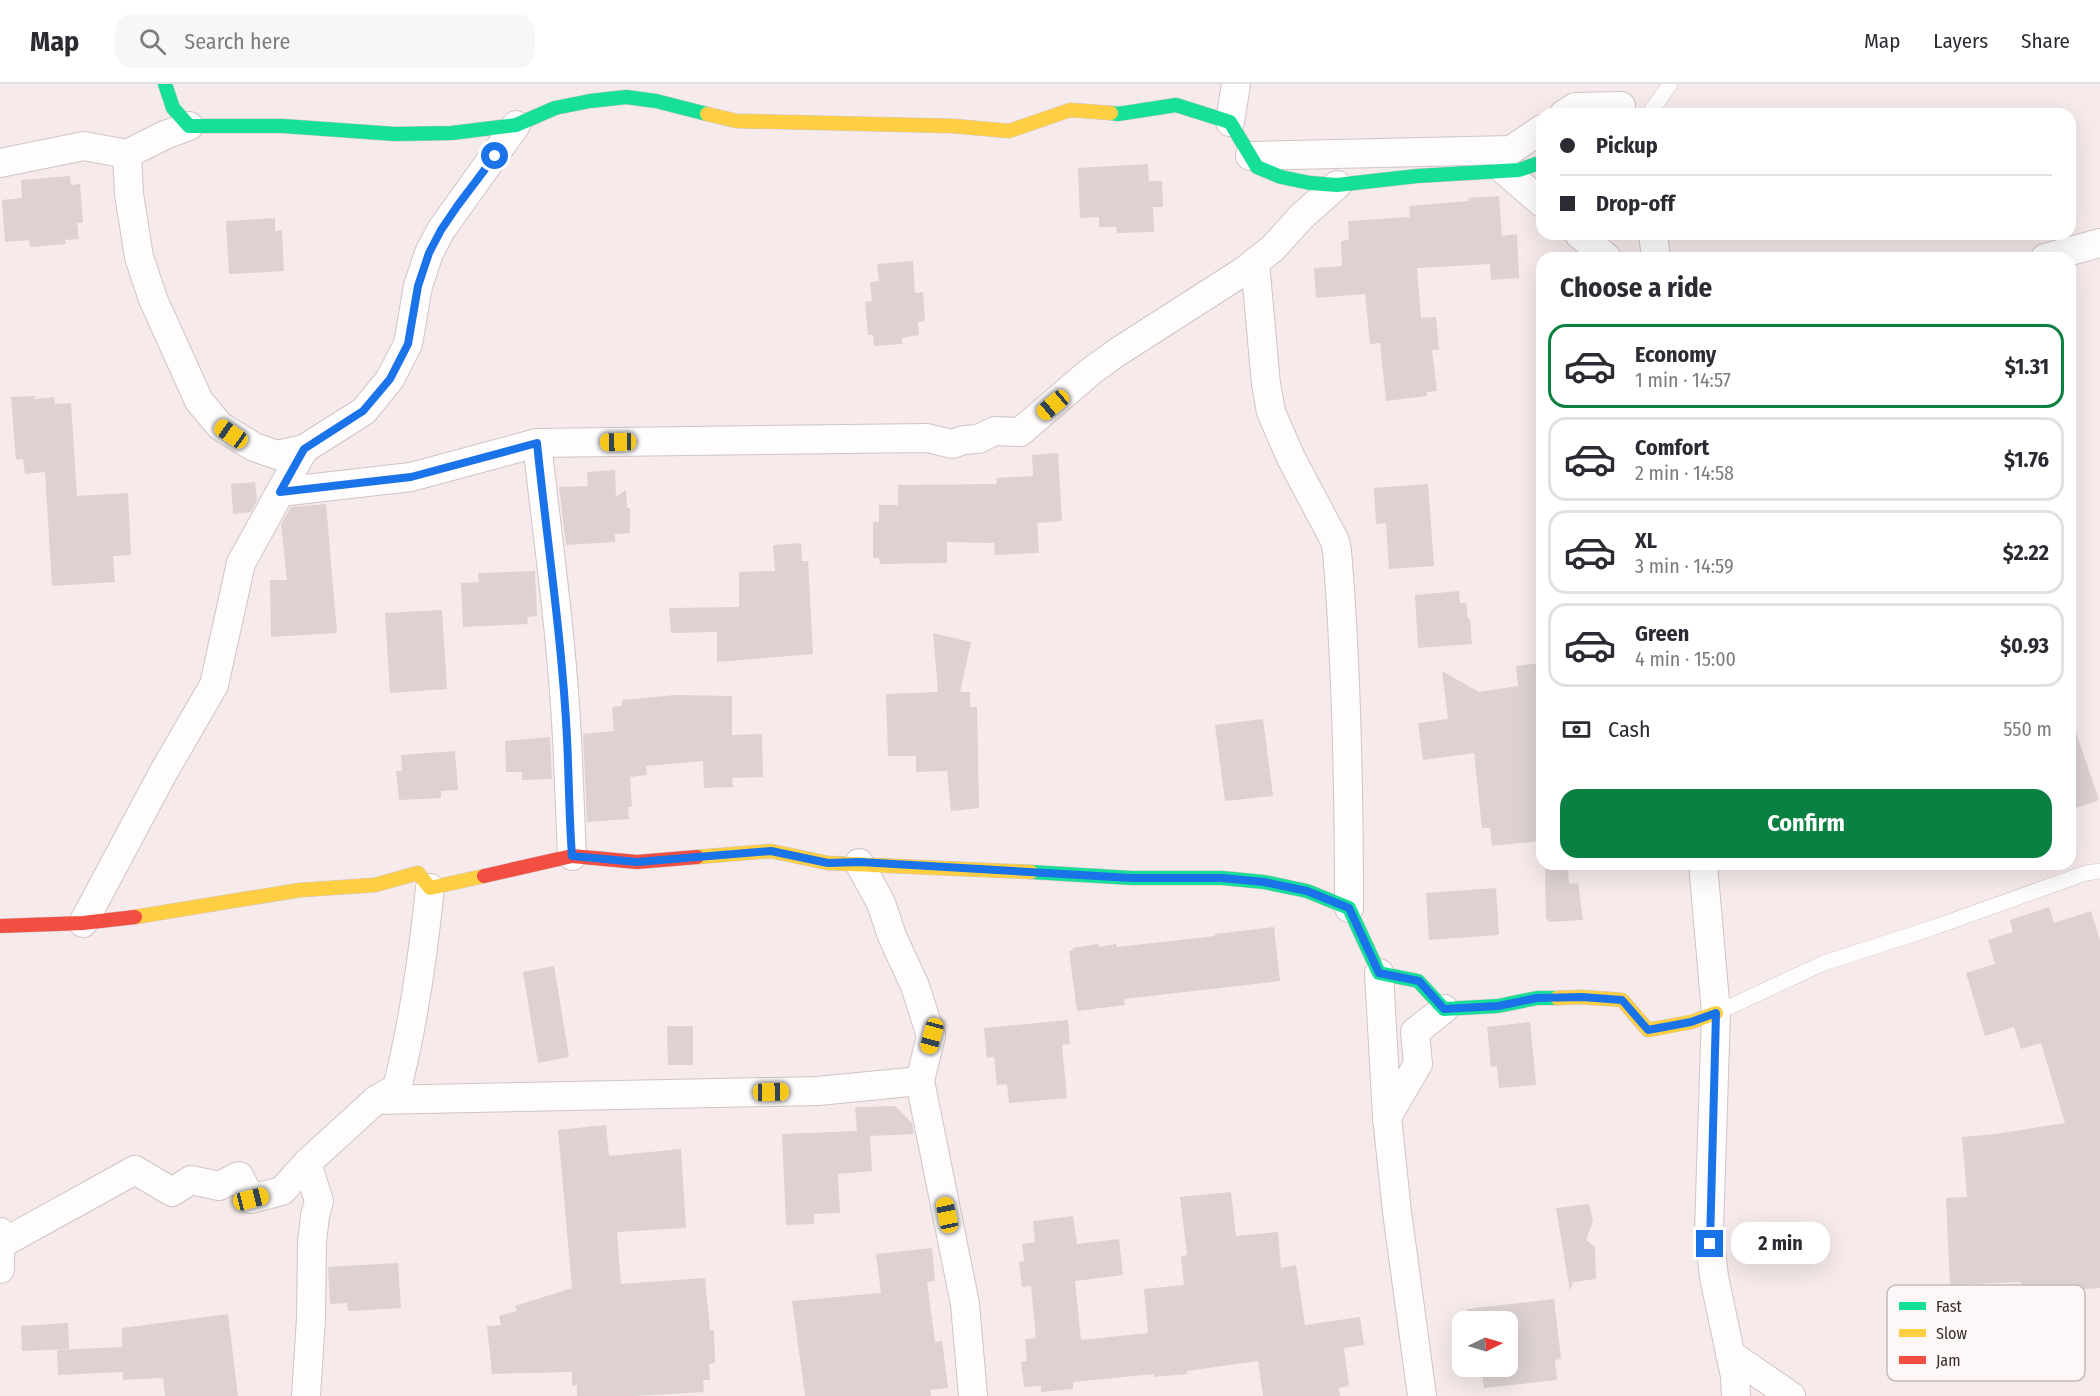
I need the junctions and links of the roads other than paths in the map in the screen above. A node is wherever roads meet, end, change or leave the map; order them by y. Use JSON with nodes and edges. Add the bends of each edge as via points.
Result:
{"nodes":[{"id":1,"x":165,"y":84,"type":"edge"},
{"id":2,"x":1236,"y":84,"type":"edge"},
{"id":3,"x":1670,"y":84,"type":"edge"},
{"id":4,"x":1619,"y":101,"type":"edge"},
{"id":5,"x":1573,"y":108,"type":"edge"},
{"id":6,"x":1653,"y":108,"type":"edge"},
{"id":7,"x":1230,"y":122,"type":"junction"},
{"id":8,"x":516,"y":125,"type":"junction"},
{"id":9,"x":189,"y":126,"type":"junction"},
{"id":10,"x":1536,"y":133,"type":"edge"},
{"id":11,"x":127,"y":154,"type":"junction"},
{"id":12,"x":1250,"y":156,"type":"junction"},
{"id":13,"x":0,"y":163,"type":"edge"},
{"id":14,"x":1536,"y":164,"type":"edge"},
{"id":15,"x":1505,"y":171,"type":"junction"},
{"id":16,"x":1337,"y":185,"type":"junction"},
{"id":17,"x":1536,"y":198,"type":"edge"},
{"id":18,"x":1586,"y":240,"type":"edge"},
{"id":19,"x":2100,"y":243,"type":"edge"},
{"id":20,"x":1600,"y":252,"type":"edge"},
{"id":21,"x":2067,"y":252,"type":"edge"},
{"id":22,"x":1255,"y":262,"type":"junction"},
{"id":23,"x":537,"y":443,"type":"junction"},
{"id":24,"x":304,"y":449,"type":"junction"},
{"id":25,"x":280,"y":492,"type":"junction"},
{"id":26,"x":572,"y":856,"type":"junction"},
{"id":27,"x":860,"y":862,"type":"junction"},
{"id":28,"x":1704,"y":870,"type":"edge"},
{"id":29,"x":2100,"y":871,"type":"edge"},
{"id":30,"x":430,"y":888,"type":"junction"},
{"id":31,"x":1349,"y":908,"type":"junction"},
{"id":32,"x":83,"y":923,"type":"junction"},
{"id":33,"x":0,"y":926,"type":"edge"},
{"id":34,"x":1379,"y":973,"type":"junction"},
{"id":35,"x":1444,"y":1009,"type":"junction"},
{"id":36,"x":1716,"y":1013,"type":"junction"},
{"id":37,"x":920,"y":1081,"type":"junction"},
{"id":38,"x":376,"y":1100,"type":"junction"},
{"id":39,"x":1387,"y":1117,"type":"junction"},
{"id":40,"x":308,"y":1163,"type":"junction"},
{"id":41,"x":0,"y":1248,"type":"edge"},
{"id":42,"x":1730,"y":1354,"type":"junction"},
{"id":43,"x":306,"y":1396,"type":"edge"},
{"id":44,"x":973,"y":1396,"type":"edge"},
{"id":45,"x":1422,"y":1396,"type":"edge"},
{"id":46,"x":1736,"y":1396,"type":"edge"},
{"id":47,"x":1791,"y":1396,"type":"edge"}],
"edges":[{"from":1,"to":9,"type":"street","via":[[172,108]]},
{"from":2,"to":7,"type":"street"},
{"from":3,"to":6,"type":"lane"},
{"from":4,"to":5,"type":"street"},
{"from":7,"to":8,"type":"street","via":[[1176,105],[1118,114],[1070,110],[1009,131],[737,121],[626,97],[555,108]]},
{"from":7,"to":12,"type":"street"},
{"from":8,"to":9,"type":"street","via":[[452,133],[394,134],[283,126]]},
{"from":8,"to":24,"type":"street","via":[[437,238],[418,286],[408,344],[390,379],[363,411]]},
{"from":9,"to":11,"type":"street"},
{"from":10,"to":12,"type":"street","via":[[1511,150]]},
{"from":11,"to":13,"type":"street","via":[[84,146]]},
{"from":11,"to":24,"type":"street","via":[[139,257],[153,299],[199,401],[220,426],[254,447],[277,455]]},
{"from":12,"to":16,"type":"street","via":[[1257,167],[1281,177]]},
{"from":14,"to":15,"type":"street"},
{"from":15,"to":16,"type":"street"},
{"from":15,"to":17,"type":"street"},
{"from":16,"to":22,"type":"street"},
{"from":18,"to":20,"type":"street"},
{"from":19,"to":21,"type":"street"},
{"from":22,"to":23,"type":"street","via":[[1107,359],[1020,432],[995,431],[951,444],[927,438]]},
{"from":22,"to":31,"type":"street","via":[[1271,412],[1337,551],[1349,774]]},
{"from":23,"to":25,"type":"street","via":[[411,477]]},
{"from":23,"to":26,"type":"street","via":[[562,681]]},
{"from":24,"to":25,"type":"street"},
{"from":25,"to":32,"type":"street","via":[[242,563],[214,685]]},
{"from":26,"to":27,"type":"street","via":[[637,862],[771,851],[828,863]]},
{"from":26,"to":30,"type":"street"},
{"from":27,"to":31,"type":"street","via":[[1132,878],[1222,878],[1307,891]]},
{"from":27,"to":37,"type":"street","via":[[881,903],[932,1036]]},
{"from":28,"to":36,"type":"street"},
{"from":29,"to":36,"type":"lane","via":[[1824,963]]},
{"from":30,"to":32,"type":"street","via":[[418,873],[375,885],[300,890]]},
{"from":30,"to":38,"type":"street","via":[[423,958],[397,1088]]},
{"from":31,"to":34,"type":"street"},
{"from":32,"to":33,"type":"street"},
{"from":34,"to":35,"type":"street","via":[[1419,981]]},
{"from":34,"to":39,"type":"street"},
{"from":35,"to":36,"type":"street","via":[[1498,1006],[1537,998],[1622,1000],[1648,1030]]},
{"from":35,"to":39,"type":"street","via":[[1415,1032],[1418,1064]]},
{"from":36,"to":42,"type":"street","via":[[1709,1230]]},
{"from":37,"to":38,"type":"street","via":[[818,1091]]},
{"from":37,"to":44,"type":"street","via":[[965,1304]]},
{"from":38,"to":40,"type":"street"},
{"from":39,"to":45,"type":"street"},
{"from":40,"to":41,"type":"street","via":[[282,1191],[251,1199],[239,1176],[219,1186],[191,1180],[172,1192],[135,1170]]},
{"from":40,"to":43,"type":"street","via":[[319,1201],[312,1242]]},
{"from":42,"to":46,"type":"street"},
{"from":42,"to":47,"type":"street"}]}
